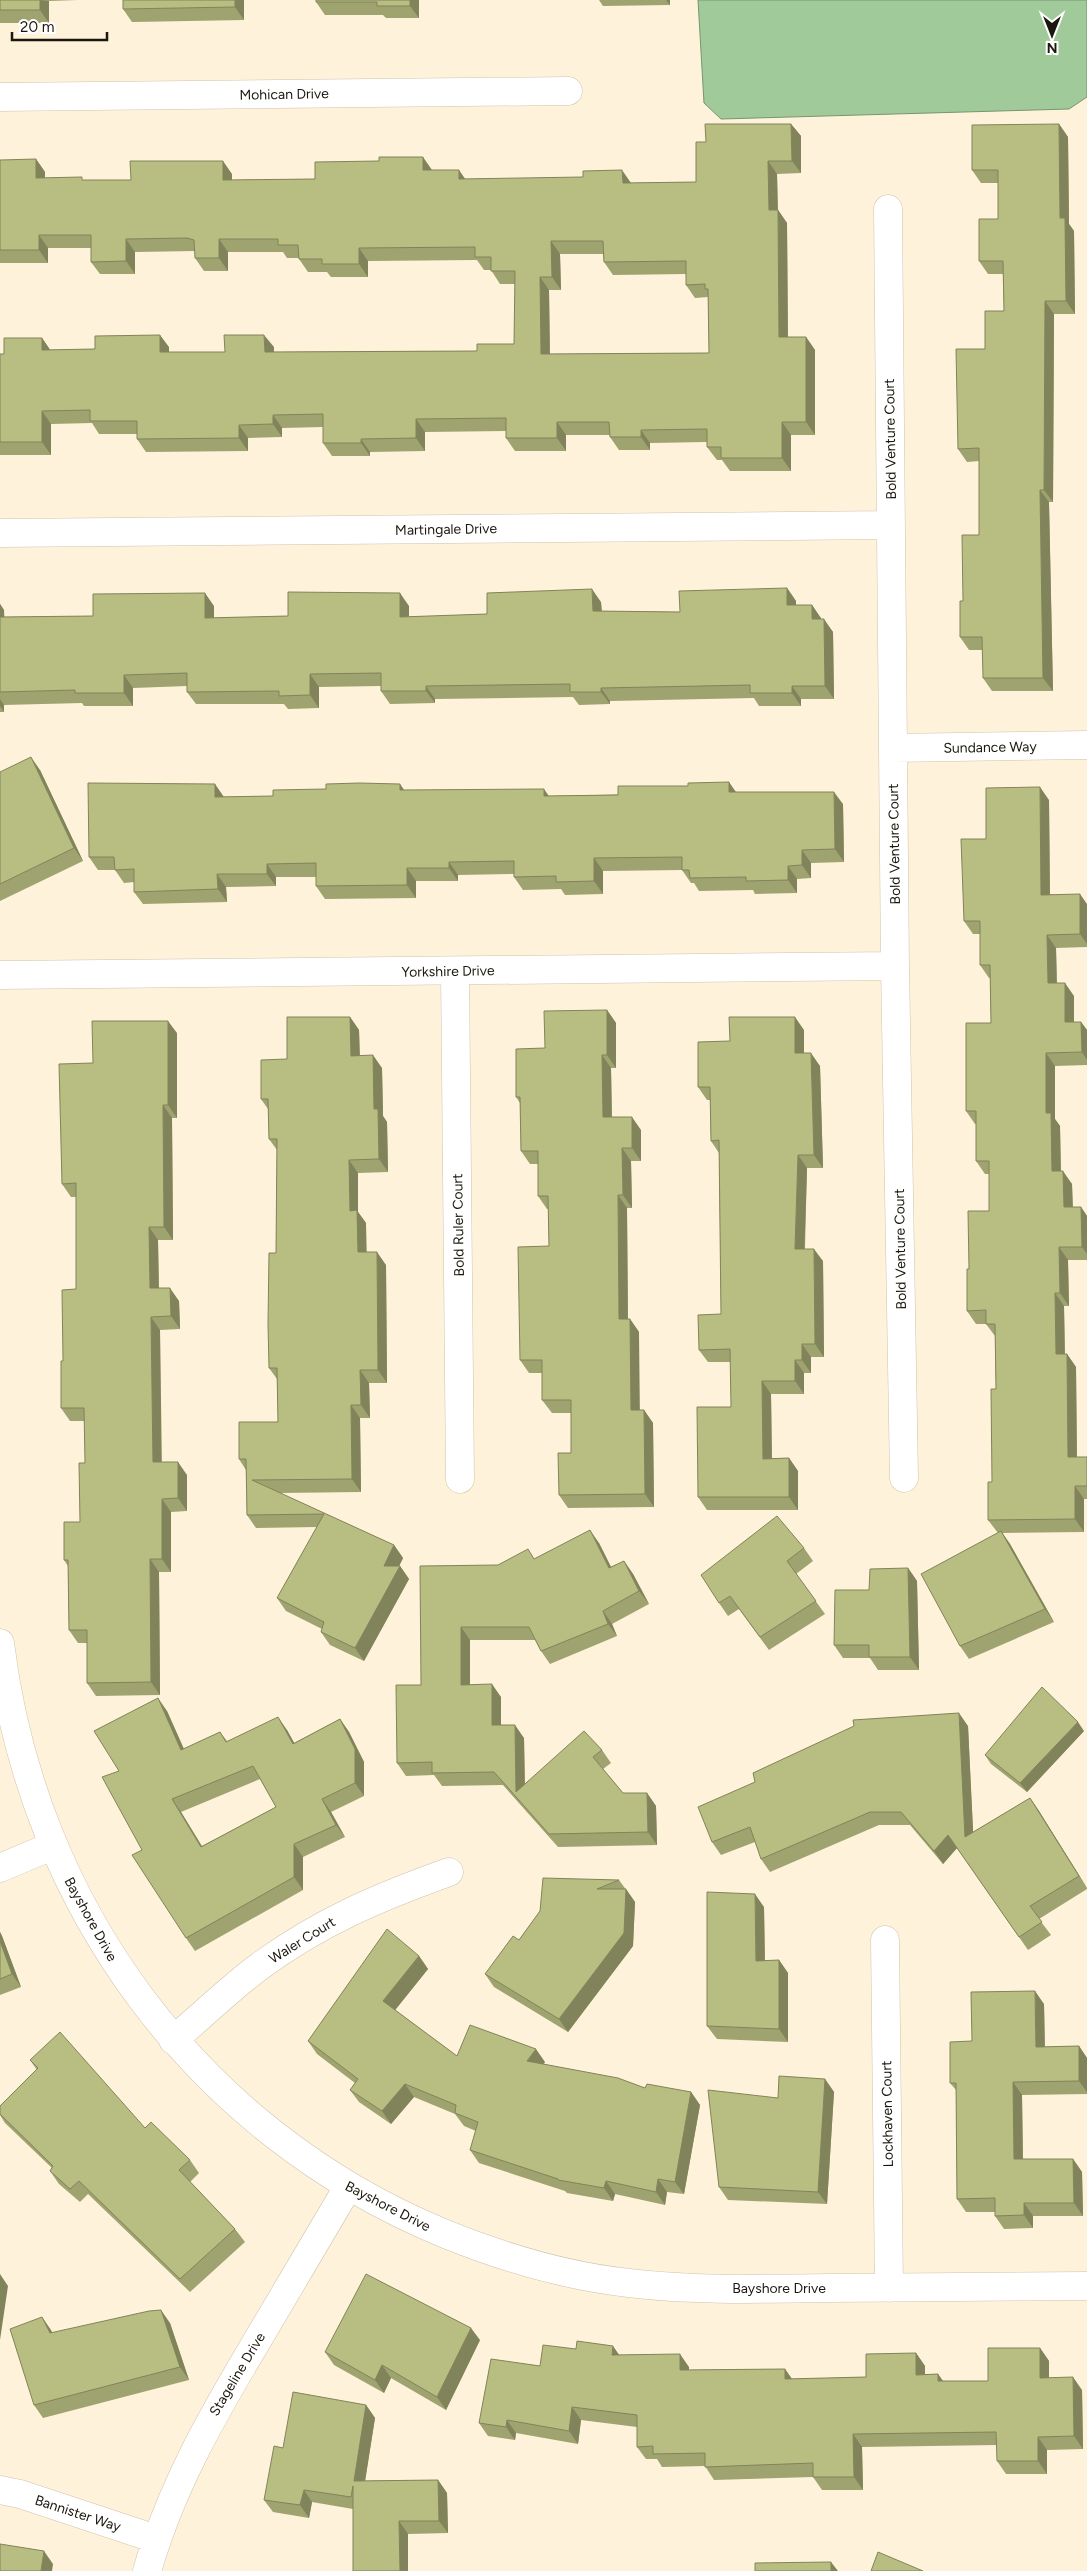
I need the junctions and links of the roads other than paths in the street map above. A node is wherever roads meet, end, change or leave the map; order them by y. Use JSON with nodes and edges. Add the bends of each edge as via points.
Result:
{"nodes":[{"id":1,"x":568,"y":92,"type":"dead end"},
{"id":2,"x":0,"y":97,"type":"edge"},
{"id":3,"x":888,"y":210,"type":"dead end"},
{"id":4,"x":891,"y":525,"type":"junction"},
{"id":5,"x":0,"y":533,"type":"edge"},
{"id":6,"x":1087,"y":745,"type":"edge"},
{"id":7,"x":893,"y":748,"type":"junction"},
{"id":8,"x":895,"y":966,"type":"junction"},
{"id":9,"x":455,"y":970,"type":"junction"},
{"id":10,"x":0,"y":975,"type":"edge"},
{"id":11,"x":904,"y":1478,"type":"dead end"},
{"id":12,"x":460,"y":1479,"type":"dead end"},
{"id":13,"x":0,"y":1644,"type":"edge"},
{"id":14,"x":52,"y":1846,"type":"junction"},
{"id":15,"x":0,"y":1868,"type":"edge"},
{"id":16,"x":449,"y":1872,"type":"dead end"},
{"id":17,"x":885,"y":1940,"type":"dead end"},
{"id":18,"x":173,"y":2040,"type":"junction"},
{"id":19,"x":348,"y":2186,"type":"junction"},
{"id":20,"x":1087,"y":2286,"type":"edge"},
{"id":21,"x":889,"y":2288,"type":"junction"},
{"id":22,"x":0,"y":2490,"type":"edge"},
{"id":23,"x":156,"y":2539,"type":"junction"},
{"id":24,"x":147,"y":2571,"type":"edge"}],
"edges":[{"from":1,"to":2,"type":"street","name":"Mohican Drive"},
{"from":3,"to":4,"type":"street","name":"Bold Venture Court"},
{"from":4,"to":5,"type":"street","name":"Martingale Drive"},
{"from":4,"to":7,"type":"street","name":"Bold Venture Court"},
{"from":6,"to":7,"type":"street","name":"Sundance Way"},
{"from":7,"to":8,"type":"street","name":"Bold Venture Court"},
{"from":8,"to":9,"type":"street","name":"Yorkshire Drive"},
{"from":8,"to":11,"type":"street","name":"Bold Venture Court"},
{"from":9,"to":10,"type":"street","name":"Yorkshire Drive"},
{"from":9,"to":12,"type":"street","name":"Bold Ruler Court"},
{"from":13,"to":14,"type":"street","name":"Bayshore Drive","via":[[22,1762]]},
{"from":14,"to":15,"type":"street"},
{"from":14,"to":18,"type":"street","name":"Bayshore Drive","via":[[80,1904],[119,1970]]},
{"from":16,"to":18,"type":"street","name":"Waler Court","via":[[382,1896],[319,1927],[259,1966]]},
{"from":17,"to":21,"type":"street","name":"Lockhaven Court"},
{"from":18,"to":19,"type":"street","name":"Bayshore Drive","via":[[227,2095],[275,2136]]},
{"from":19,"to":21,"type":"street","name":"Bayshore Drive","via":[[409,2219],[479,2248],[552,2270],[627,2283],[703,2289]]},
{"from":19,"to":23,"type":"street","name":"Stageline Drive","via":[[202,2434],[174,2491]]},
{"from":20,"to":21,"type":"street","name":"Bayshore Drive"},
{"from":22,"to":23,"type":"street","name":"Bannister Way"},
{"from":23,"to":24,"type":"street","name":"Stageline Drive"}]}
